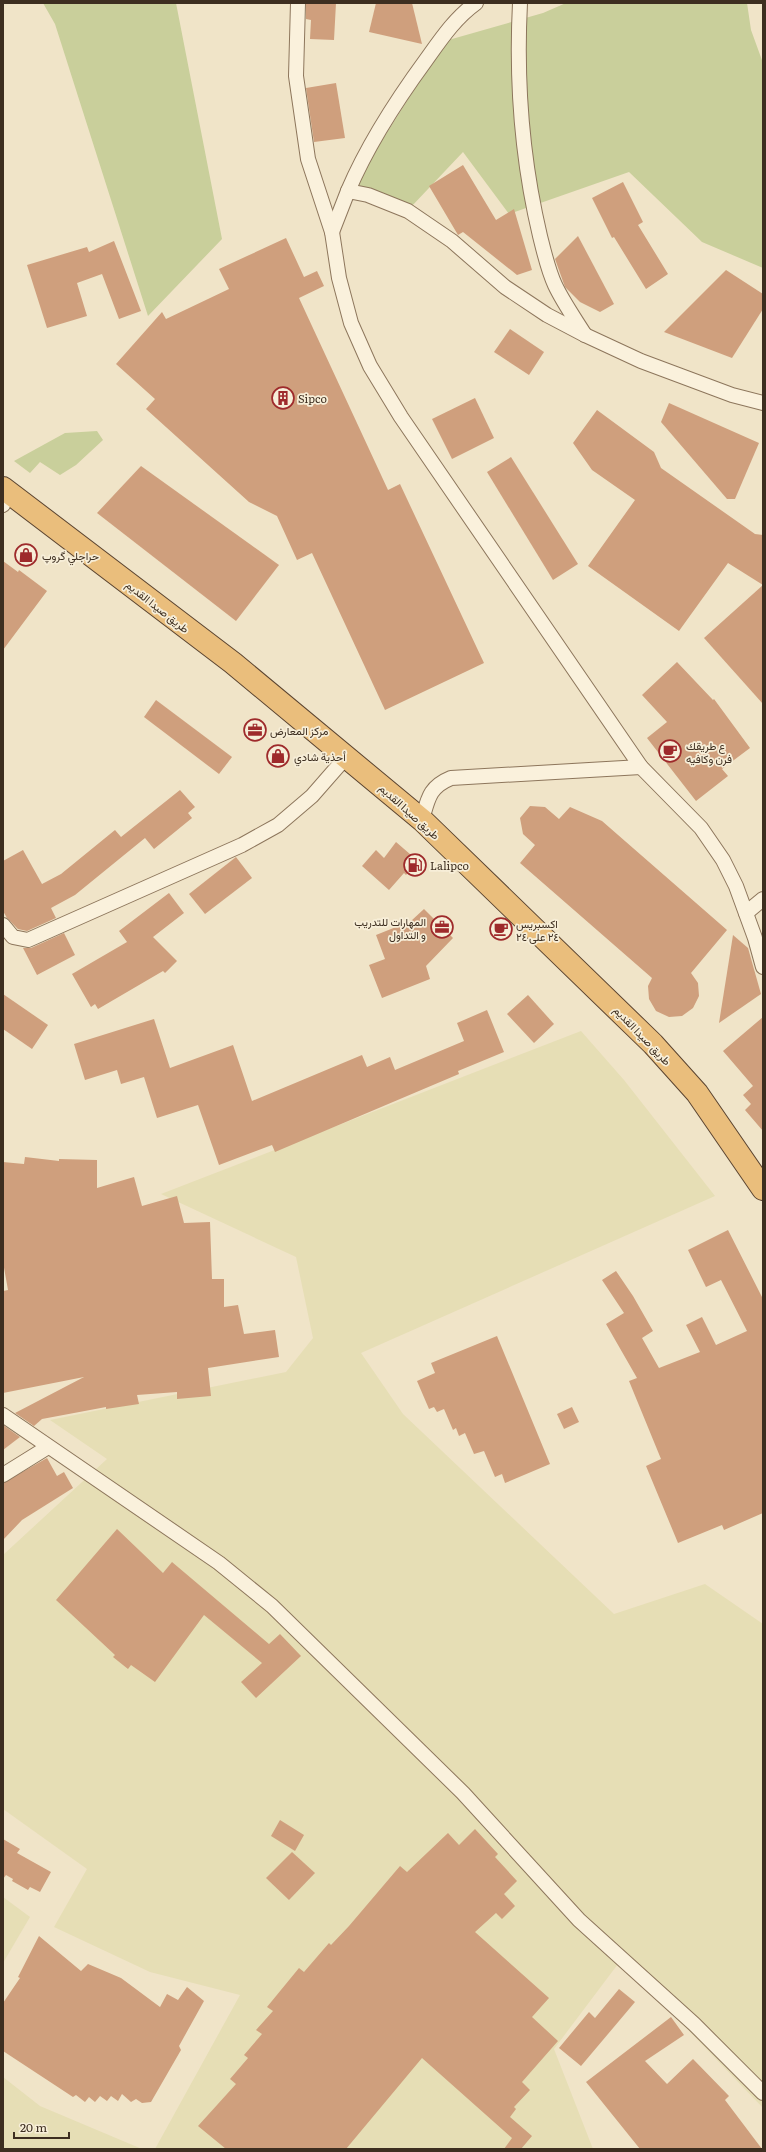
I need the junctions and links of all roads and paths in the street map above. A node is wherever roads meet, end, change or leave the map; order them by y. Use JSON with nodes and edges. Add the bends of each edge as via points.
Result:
{"nodes":[{"id":1,"x":298,"y":3,"type":"edge"},
{"id":2,"x":476,"y":3,"type":"edge"},
{"id":3,"x":520,"y":3,"type":"edge"},
{"id":4,"x":348,"y":190,"type":"junction"},
{"id":5,"x":332,"y":232,"type":"junction"},
{"id":6,"x":585,"y":335,"type":"junction"},
{"id":7,"x":763,"y":403,"type":"edge"},
{"id":8,"x":5,"y":495,"type":"edge"},
{"id":9,"x":347,"y":756,"type":"junction"},
{"id":10,"x":641,"y":767,"type":"junction"},
{"id":11,"x":422,"y":820,"type":"junction"},
{"id":12,"x":763,"y":899,"type":"edge"},
{"id":13,"x":746,"y":913,"type":"junction"},
{"id":14,"x":3,"y":925,"type":"edge"},
{"id":15,"x":763,"y":967,"type":"edge"},
{"id":16,"x":763,"y":1189,"type":"edge"},
{"id":17,"x":3,"y":1415,"type":"edge"},
{"id":18,"x":48,"y":1447,"type":"junction"},
{"id":19,"x":3,"y":1475,"type":"edge"},
{"id":20,"x":763,"y":2093,"type":"edge"}],
"edges":[{"from":1,"to":5,"type":"street","via":[[296,76],[300,109],[308,159]]},
{"from":2,"to":4,"type":"street","via":[[452,24],[400,97],[361,160]]},
{"from":3,"to":6,"type":"street","via":[[520,99],[532,198],[555,285]]},
{"from":4,"to":5,"type":"street"},
{"from":4,"to":6,"type":"street","via":[[408,211],[452,241],[505,287],[547,315]]},
{"from":5,"to":10,"type":"street","via":[[338,278],[351,323],[370,366],[402,417]]},
{"from":6,"to":7,"type":"street","via":[[648,363],[732,395]]},
{"from":8,"to":9,"type":"highway","name":"طريق صيدا القديم","via":[[233,663]]},
{"from":9,"to":11,"type":"highway","name":"طريق صيدا القديم"},
{"from":9,"to":14,"type":"street","via":[[312,796],[278,825],[242,845],[28,940],[12,936]]},
{"from":10,"to":11,"type":"street","via":[[451,778],[429,794]]},
{"from":10,"to":13,"type":"street","via":[[705,834],[723,860]]},
{"from":11,"to":16,"type":"highway","name":"طريق صيدا القديم","via":[[653,1044],[697,1093]]},
{"from":12,"to":13,"type":"street"},
{"from":13,"to":15,"type":"street"},
{"from":17,"to":18,"type":"street"},
{"from":18,"to":19,"type":"street"},
{"from":18,"to":20,"type":"street","via":[[219,1563],[272,1606],[463,1793],[578,1920],[689,2019]]}]}
